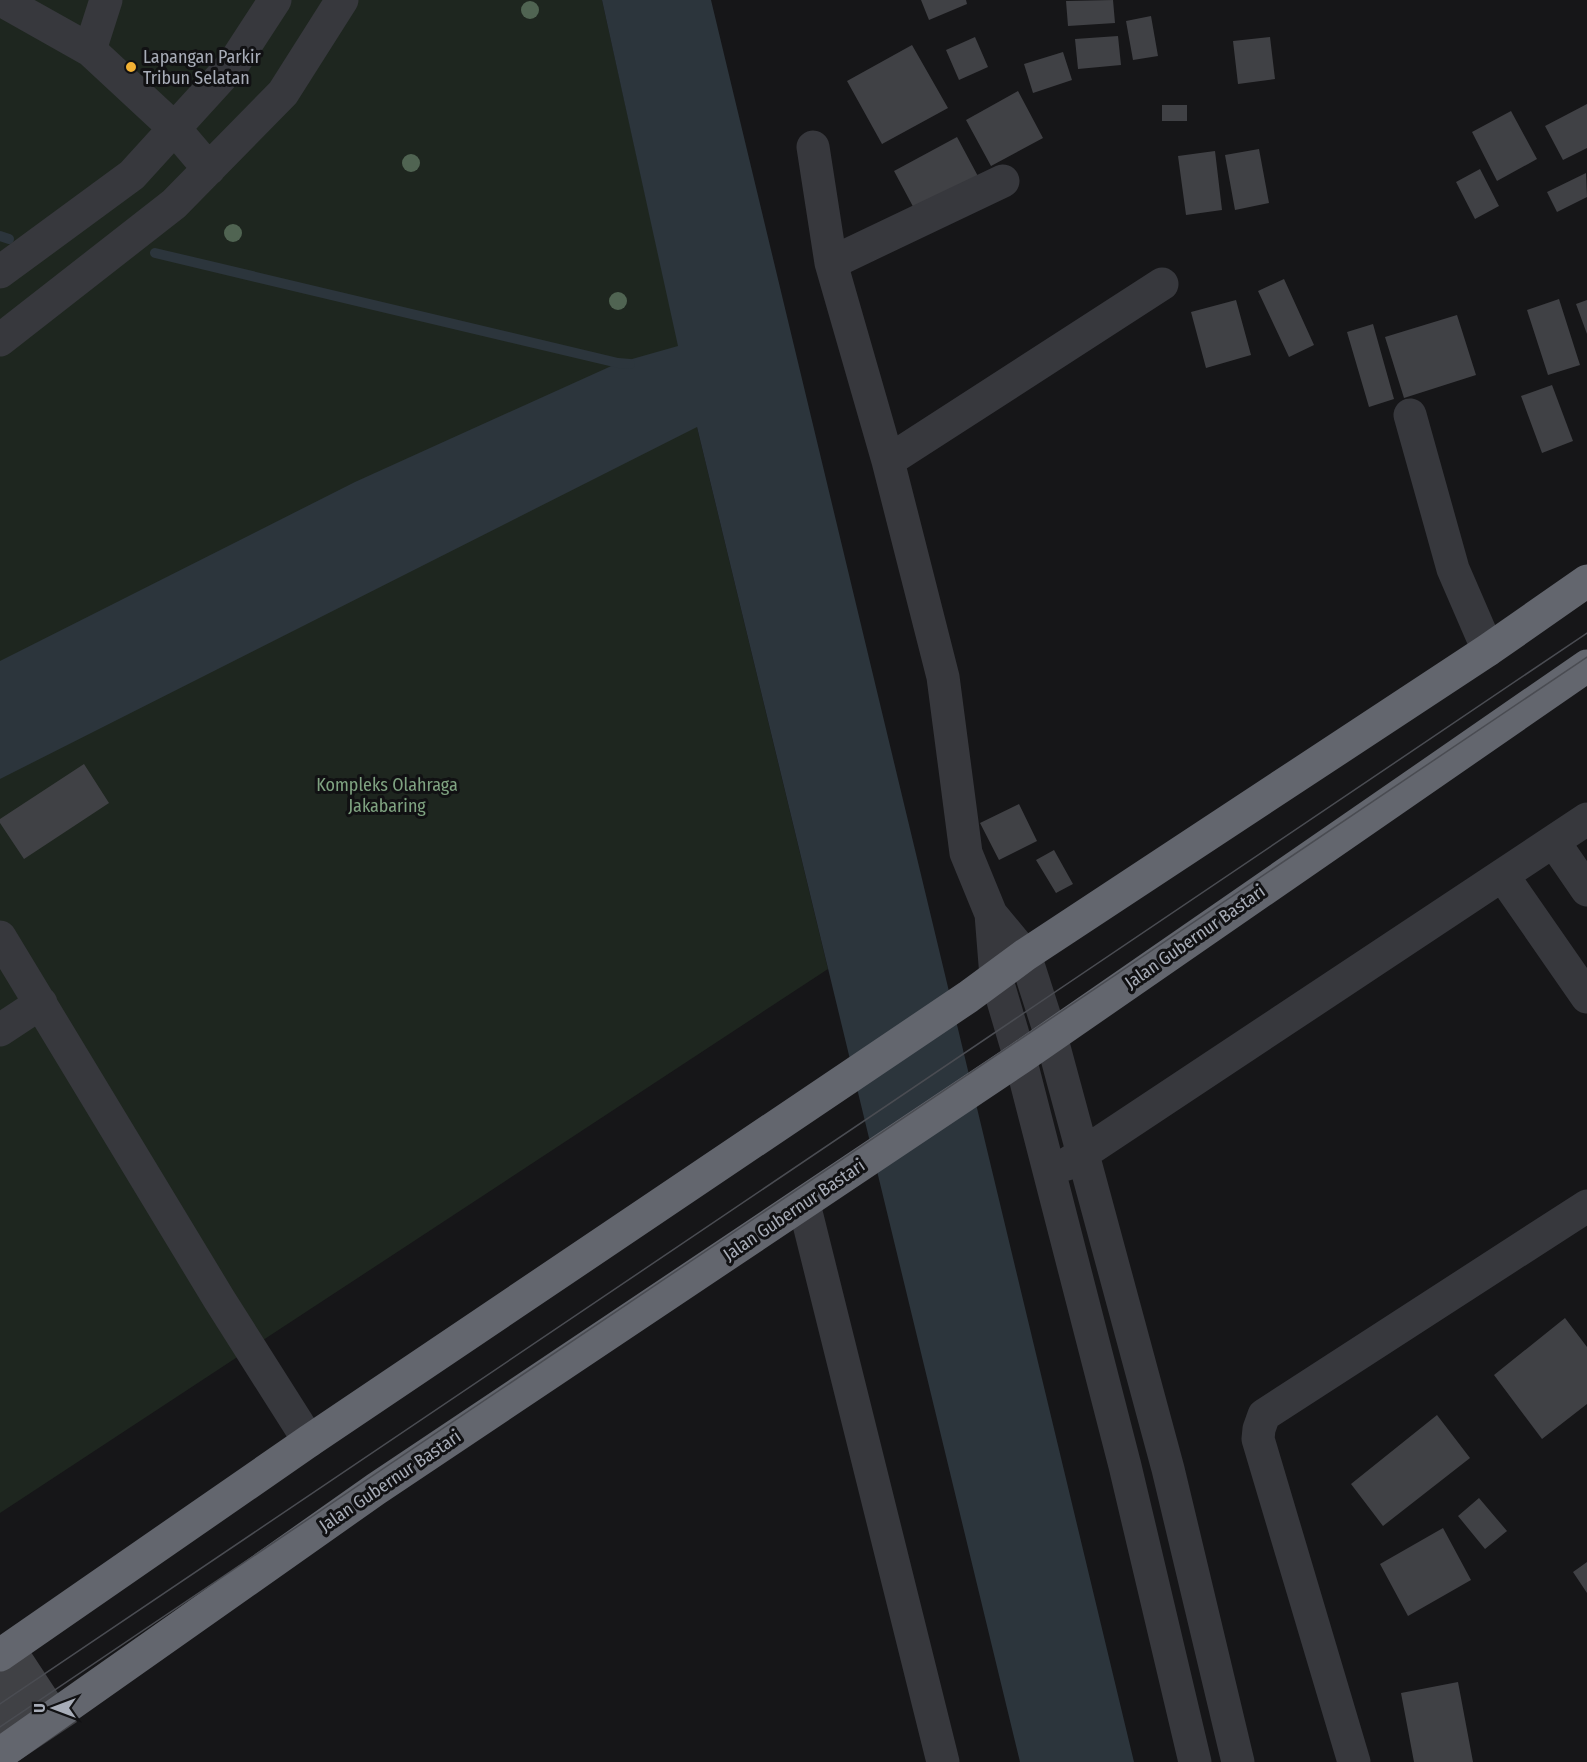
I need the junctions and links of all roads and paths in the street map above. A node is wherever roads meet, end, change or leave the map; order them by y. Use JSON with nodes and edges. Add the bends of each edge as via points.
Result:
{"nodes":[{"id":1,"x":106,"y":0,"type":"edge"},
{"id":2,"x":275,"y":0,"type":"edge"},
{"id":3,"x":342,"y":0,"type":"edge"},
{"id":4,"x":15,"y":3,"type":"edge"},
{"id":5,"x":90,"y":50,"type":"junction"},
{"id":6,"x":174,"y":128,"type":"junction"},
{"id":7,"x":813,"y":147,"type":"dead end"},
{"id":8,"x":209,"y":169,"type":"junction"},
{"id":9,"x":1004,"y":181,"type":"dead end"},
{"id":10,"x":831,"y":263,"type":"junction"},
{"id":11,"x":0,"y":272,"type":"edge"},
{"id":12,"x":1162,"y":284,"type":"dead end"},
{"id":13,"x":0,"y":340,"type":"edge"},
{"id":14,"x":1410,"y":415,"type":"dead end"},
{"id":15,"x":888,"y":461,"type":"junction"},
{"id":16,"x":1587,"y":581,"type":"edge"},
{"id":17,"x":1488,"y":650,"type":"junction"},
{"id":18,"x":1587,"y":666,"type":"edge"},
{"id":19,"x":1587,"y":819,"type":"edge"},
{"id":20,"x":1554,"y":842,"type":"junction"},
{"id":21,"x":1503,"y":876,"type":"junction"},
{"id":22,"x":1587,"y":890,"type":"edge"},
{"id":23,"x":991,"y":914,"type":"junction"},
{"id":24,"x":0,"y":937,"type":"edge"},
{"id":25,"x":1025,"y":955,"type":"junction"},
{"id":26,"x":996,"y":977,"type":"junction"},
{"id":27,"x":1587,"y":997,"type":"edge"},
{"id":28,"x":41,"y":1003,"type":"junction"},
{"id":29,"x":0,"y":1030,"type":"edge"},
{"id":30,"x":1051,"y":1036,"type":"junction"},
{"id":31,"x":1013,"y":1063,"type":"junction"},
{"id":32,"x":1084,"y":1153,"type":"junction"},
{"id":33,"x":1051,"y":1175,"type":"junction"},
{"id":34,"x":804,"y":1204,"type":"junction"},
{"id":35,"x":1587,"y":1206,"type":"edge"},
{"id":36,"x":309,"y":1441,"type":"junction"},
{"id":37,"x":0,"y":1655,"type":"edge"},
{"id":38,"x":0,"y":1754,"type":"edge"},
{"id":39,"x":943,"y":1762,"type":"edge"},
{"id":40,"x":1195,"y":1762,"type":"edge"},
{"id":41,"x":1238,"y":1762,"type":"edge"},
{"id":42,"x":1354,"y":1762,"type":"edge"}],
"edges":[{"from":1,"to":5,"type":"street"},
{"from":2,"to":6,"type":"street","via":[[234,63]]},
{"from":3,"to":8,"type":"street","via":[[283,93]]},
{"from":4,"to":5,"type":"street"},
{"from":5,"to":6,"type":"street"},
{"from":6,"to":8,"type":"street"},
{"from":6,"to":11,"type":"street","via":[[132,175]]},
{"from":7,"to":10,"type":"street"},
{"from":8,"to":13,"type":"street","via":[[174,204]]},
{"from":9,"to":10,"type":"street"},
{"from":10,"to":15,"type":"street"},
{"from":12,"to":15,"type":"street"},
{"from":14,"to":17,"type":"street","via":[[1452,569]]},
{"from":15,"to":23,"type":"street","via":[[943,677],[966,853]]},
{"from":16,"to":17,"type":"highway"},
{"from":17,"to":25,"type":"highway"},
{"from":18,"to":30,"type":"highway","name":"Jalan Gubernur Bastari"},
{"from":19,"to":20,"type":"street"},
{"from":20,"to":21,"type":"street"},
{"from":20,"to":22,"type":"street"},
{"from":21,"to":27,"type":"street"},
{"from":21,"to":32,"type":"street"},
{"from":23,"to":25,"type":"street"},
{"from":23,"to":26,"type":"street"},
{"from":24,"to":28,"type":"street"},
{"from":25,"to":26,"type":"highway"},
{"from":25,"to":30,"type":"street"},
{"from":26,"to":31,"type":"street"},
{"from":26,"to":36,"type":"highway"},
{"from":28,"to":29,"type":"street"},
{"from":28,"to":36,"type":"street"},
{"from":30,"to":31,"type":"highway","name":"Jalan Gubernur Bastari"},
{"from":30,"to":32,"type":"street"},
{"from":31,"to":33,"type":"street"},
{"from":31,"to":34,"type":"highway","name":"Jalan Gubernur Bastari"},
{"from":32,"to":33,"type":"street"},
{"from":32,"to":41,"type":"street","via":[[1168,1469]]},
{"from":33,"to":40,"type":"street"},
{"from":34,"to":38,"type":"highway","name":"Jalan Gubernur Bastari","via":[[376,1489]]},
{"from":34,"to":39,"type":"street"},
{"from":35,"to":42,"type":"street","via":[[1264,1416],[1261,1422],[1258,1439]]},
{"from":36,"to":37,"type":"highway"}]}
